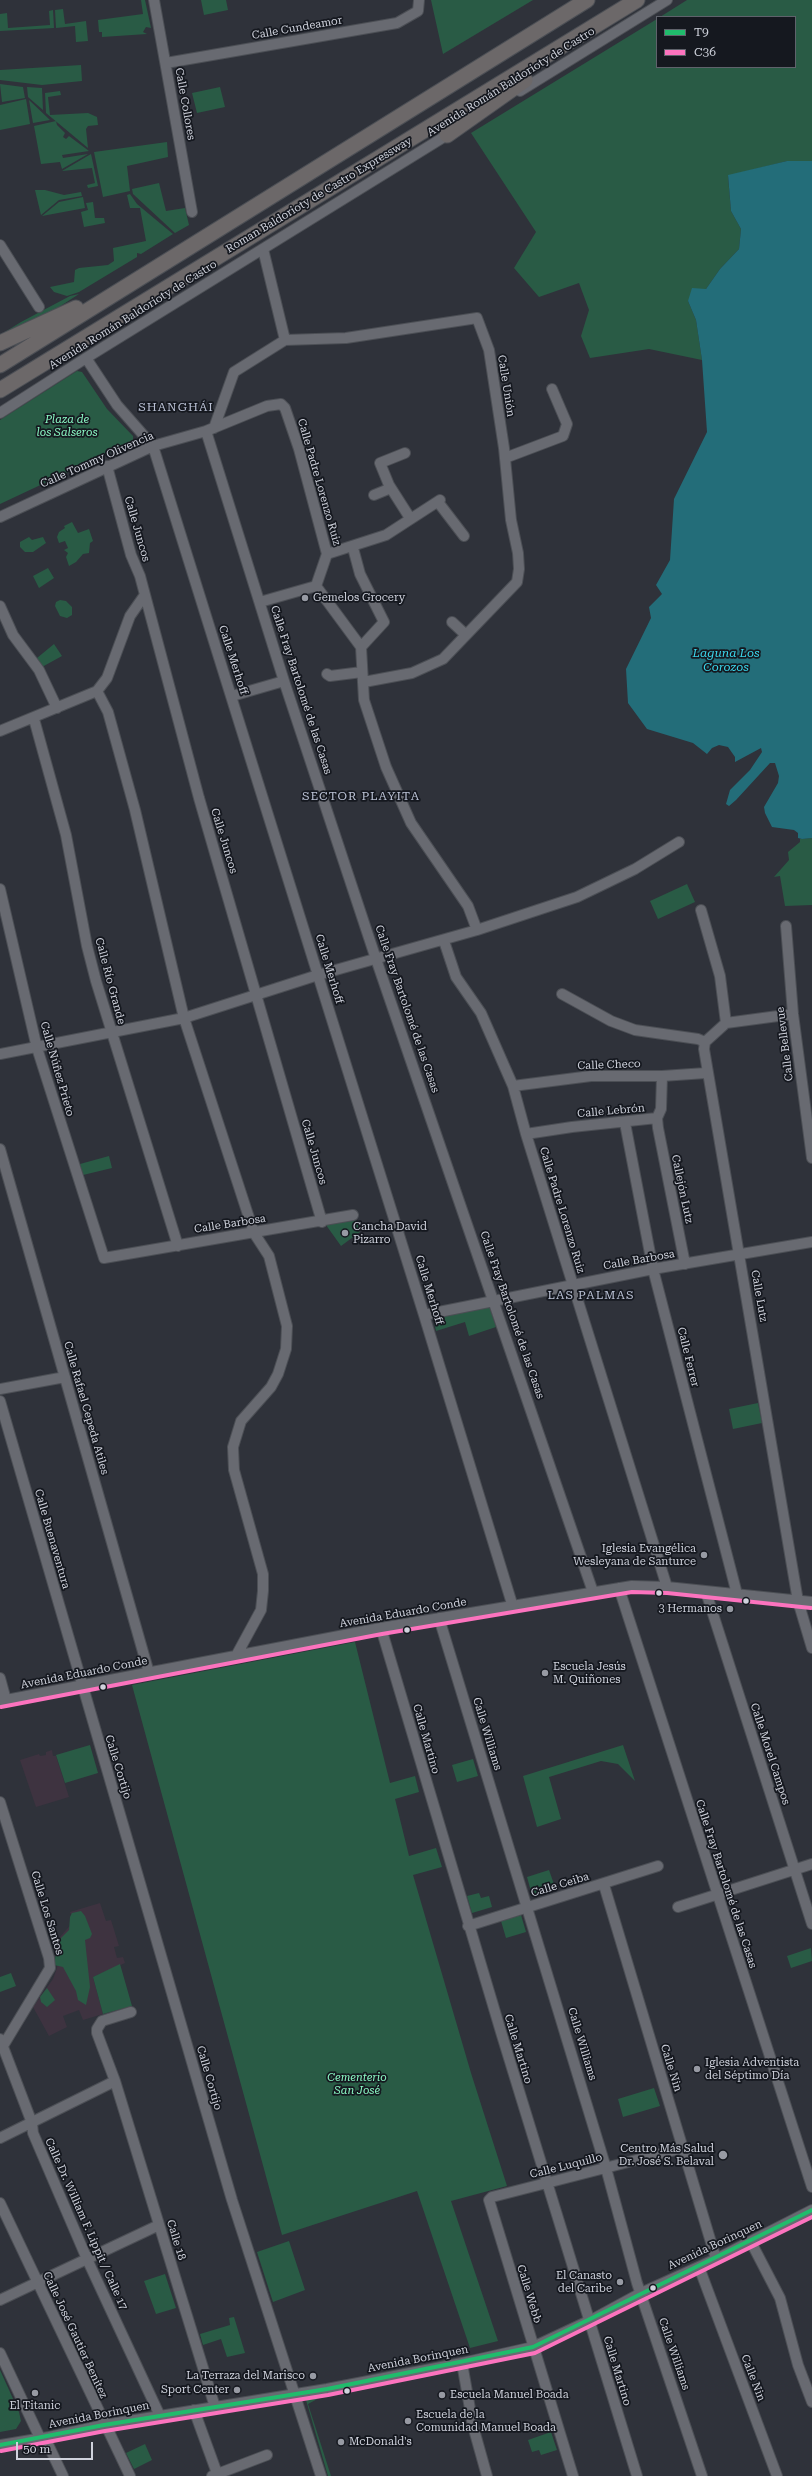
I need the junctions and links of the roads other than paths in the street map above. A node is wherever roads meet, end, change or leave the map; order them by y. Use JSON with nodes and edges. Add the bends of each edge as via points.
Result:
{"nodes":[{"id":1,"x":154,"y":0,"type":"edge"},
{"id":2,"x":419,"y":0,"type":"edge"},
{"id":3,"x":587,"y":0,"type":"edge"},
{"id":4,"x":637,"y":0,"type":"edge"},
{"id":5,"x":667,"y":0,"type":"edge"},
{"id":6,"x":622,"y":10,"type":"junction"},
{"id":7,"x":166,"y":63,"type":"junction"},
{"id":8,"x":447,"y":135,"type":"junction"},
{"id":9,"x":192,"y":212,"type":"dead end"},
{"id":10,"x":0,"y":245,"type":"edge"},
{"id":11,"x":263,"y":249,"type":"junction"},
{"id":12,"x":123,"y":288,"type":"junction"},
{"id":13,"x":39,"y":307,"type":"dead end"},
{"id":14,"x":285,"y":340,"type":"junction"},
{"id":15,"x":0,"y":343,"type":"edge"},
{"id":16,"x":86,"y":358,"type":"junction"},
{"id":17,"x":0,"y":365,"type":"edge"},
{"id":18,"x":552,"y":389,"type":"dead end"},
{"id":19,"x":0,"y":390,"type":"edge"},
{"id":20,"x":0,"y":413,"type":"edge"},
{"id":21,"x":210,"y":430,"type":"junction"},
{"id":22,"x":153,"y":446,"type":"junction"},
{"id":23,"x":405,"y":453,"type":"dead end"},
{"id":24,"x":505,"y":458,"type":"junction"},
{"id":25,"x":107,"y":466,"type":"junction"},
{"id":26,"x":391,"y":488,"type":"junction"},
{"id":27,"x":374,"y":494,"type":"dead end"},
{"id":28,"x":0,"y":517,"type":"edge"},
{"id":29,"x":410,"y":518,"type":"junction"},
{"id":30,"x":464,"y":536,"type":"dead end"},
{"id":31,"x":353,"y":548,"type":"junction"},
{"id":32,"x":327,"y":554,"type":"junction"},
{"id":33,"x":316,"y":586,"type":"junction"},
{"id":34,"x":144,"y":596,"type":"junction"},
{"id":35,"x":260,"y":602,"type":"junction"},
{"id":36,"x":0,"y":606,"type":"edge"},
{"id":37,"x":452,"y":622,"type":"dead end"},
{"id":38,"x":466,"y":635,"type":"junction"},
{"id":39,"x":361,"y":647,"type":"junction"},
{"id":40,"x":327,"y":674,"type":"dead end"},
{"id":41,"x":363,"y":677,"type":"junction"},
{"id":42,"x":284,"y":680,"type":"junction"},
{"id":43,"x":97,"y":691,"type":"junction"},
{"id":44,"x":232,"y":696,"type":"junction"},
{"id":45,"x":57,"y":708,"type":"junction"},
{"id":46,"x":34,"y":719,"type":"junction"},
{"id":47,"x":0,"y":731,"type":"edge"},
{"id":48,"x":679,"y":842,"type":"dead end"},
{"id":49,"x":0,"y":890,"type":"edge"},
{"id":50,"x":701,"y":910,"type":"dead end"},
{"id":51,"x":786,"y":926,"type":"dead end"},
{"id":52,"x":477,"y":930,"type":"junction"},
{"id":53,"x":444,"y":941,"type":"junction"},
{"id":54,"x":376,"y":958,"type":"junction"},
{"id":55,"x":318,"y":975,"type":"junction"},
{"id":56,"x":562,"y":994,"type":"dead end"},
{"id":57,"x":258,"y":995,"type":"junction"},
{"id":58,"x":794,"y":1014,"type":"junction"},
{"id":59,"x":184,"y":1018,"type":"junction"},
{"id":60,"x":726,"y":1023,"type":"junction"},
{"id":61,"x":112,"y":1034,"type":"junction"},
{"id":62,"x":705,"y":1042,"type":"junction"},
{"id":63,"x":37,"y":1048,"type":"junction"},
{"id":64,"x":0,"y":1054,"type":"edge"},
{"id":65,"x":706,"y":1073,"type":"junction"},
{"id":66,"x":662,"y":1076,"type":"junction"},
{"id":67,"x":513,"y":1086,"type":"junction"},
{"id":68,"x":657,"y":1118,"type":"junction"},
{"id":69,"x":625,"y":1123,"type":"junction"},
{"id":70,"x":526,"y":1134,"type":"junction"},
{"id":71,"x":0,"y":1149,"type":"edge"},
{"id":72,"x":812,"y":1158,"type":"edge"},
{"id":73,"x":353,"y":1215,"type":"dead end"},
{"id":74,"x":322,"y":1222,"type":"junction"},
{"id":75,"x":254,"y":1233,"type":"junction"},
{"id":76,"x":812,"y":1242,"type":"edge"},
{"id":77,"x":178,"y":1246,"type":"junction"},
{"id":78,"x":740,"y":1255,"type":"junction"},
{"id":79,"x":112,"y":1257,"type":"joint"},
{"id":80,"x":685,"y":1264,"type":"junction"},
{"id":81,"x":653,"y":1269,"type":"junction"},
{"id":82,"x":573,"y":1285,"type":"junction"},
{"id":83,"x":494,"y":1300,"type":"junction"},
{"id":84,"x":424,"y":1315,"type":"junction"},
{"id":85,"x":65,"y":1377,"type":"junction"},
{"id":86,"x":0,"y":1389,"type":"edge"},
{"id":87,"x":0,"y":1401,"type":"edge"},
{"id":88,"x":667,"y":1587,"type":"junction"},
{"id":89,"x":619,"y":1588,"type":"junction"},
{"id":90,"x":593,"y":1592,"type":"junction"},
{"id":91,"x":706,"y":1592,"type":"junction"},
{"id":92,"x":737,"y":1594,"type":"junction"},
{"id":93,"x":798,"y":1601,"type":"junction"},
{"id":94,"x":812,"y":1602,"type":"edge"},
{"id":95,"x":513,"y":1606,"type":"junction"},
{"id":96,"x":439,"y":1618,"type":"junction"},
{"id":97,"x":381,"y":1628,"type":"junction"},
{"id":98,"x":812,"y":1648,"type":"edge"},
{"id":99,"x":236,"y":1656,"type":"junction"},
{"id":100,"x":149,"y":1673,"type":"junction"},
{"id":101,"x":0,"y":1678,"type":"edge"},
{"id":102,"x":80,"y":1684,"type":"junction"},
{"id":103,"x":3,"y":1700,"type":"edge"},
{"id":104,"x":0,"y":1802,"type":"edge"},
{"id":105,"x":812,"y":1864,"type":"edge"},
{"id":106,"x":658,"y":1866,"type":"dead end"},
{"id":107,"x":794,"y":1869,"type":"junction"},
{"id":108,"x":604,"y":1885,"type":"junction"},
{"id":109,"x":717,"y":1894,"type":"junction"},
{"id":110,"x":528,"y":1907,"type":"junction"},
{"id":111,"x":678,"y":1907,"type":"dead end"},
{"id":112,"x":812,"y":1924,"type":"edge"},
{"id":113,"x":468,"y":1926,"type":"junction"},
{"id":114,"x":131,"y":2012,"type":"dead end"},
{"id":115,"x":1,"y":2043,"type":"edge"},
{"id":116,"x":115,"y":2081,"type":"junction"},
{"id":117,"x":32,"y":2123,"type":"junction"},
{"id":118,"x":0,"y":2138,"type":"edge"},
{"id":119,"x":683,"y":2148,"type":"junction"},
{"id":120,"x":606,"y":2168,"type":"junction"},
{"id":121,"x":546,"y":2183,"type":"junction"},
{"id":122,"x":812,"y":2187,"type":"edge"},
{"id":123,"x":0,"y":2203,"type":"edge"},
{"id":124,"x":491,"y":2210,"type":"joint"},
{"id":125,"x":812,"y":2210,"type":"edge"},
{"id":126,"x":159,"y":2225,"type":"junction"},
{"id":127,"x":751,"y":2242,"type":"junction"},
{"id":128,"x":87,"y":2259,"type":"junction"},
{"id":129,"x":716,"y":2259,"type":"junction"},
{"id":130,"x":698,"y":2267,"type":"junction"},
{"id":131,"x":37,"y":2282,"type":"junction"},
{"id":132,"x":641,"y":2293,"type":"junction"},
{"id":133,"x":0,"y":2300,"type":"edge"},
{"id":134,"x":589,"y":2322,"type":"junction"},
{"id":135,"x":533,"y":2347,"type":"junction"},
{"id":136,"x":0,"y":2353,"type":"edge"},
{"id":137,"x":462,"y":2363,"type":"junction"},
{"id":138,"x":294,"y":2394,"type":"junction"},
{"id":139,"x":812,"y":2402,"type":"edge"},
{"id":140,"x":215,"y":2407,"type":"junction"},
{"id":141,"x":194,"y":2410,"type":"junction"},
{"id":142,"x":160,"y":2416,"type":"junction"},
{"id":143,"x":104,"y":2425,"type":"junction"},
{"id":144,"x":42,"y":2438,"type":"junction"},
{"id":145,"x":0,"y":2444,"type":"edge"},
{"id":146,"x":267,"y":2456,"type":"dead end"},
{"id":147,"x":216,"y":2475,"type":"edge"},
{"id":148,"x":63,"y":2476,"type":"edge"},
{"id":149,"x":130,"y":2476,"type":"edge"},
{"id":150,"x":321,"y":2476,"type":"edge"},
{"id":151,"x":486,"y":2476,"type":"edge"},
{"id":152,"x":573,"y":2476,"type":"edge"},
{"id":153,"x":637,"y":2476,"type":"edge"},
{"id":154,"x":702,"y":2476,"type":"edge"},
{"id":155,"x":777,"y":2476,"type":"edge"}],
"edges":[{"from":1,"to":7,"type":"street","name":"Calle Collores"},
{"from":2,"to":7,"type":"street","name":"Calle Cundeamor","via":[[418,11],[397,23]]},
{"from":3,"to":12,"type":"highway","name":"Roman Baldorioty de Castro Expressway"},
{"from":4,"to":6,"type":"highway","name":"Roman Baldorioty de Castro Expressway"},
{"from":5,"to":8,"type":"street","name":"Avenida Román Baldorioty de Castro"},
{"from":6,"to":8,"type":"highway","via":[[577,46]]},
{"from":6,"to":19,"type":"highway","name":"Roman Baldorioty de Castro Expressway"},
{"from":7,"to":9,"type":"street","name":"Calle Collores"},
{"from":8,"to":11,"type":"street","name":"Avenida Román Baldorioty de Castro"},
{"from":10,"to":13,"type":"street"},
{"from":11,"to":14,"type":"street"},
{"from":11,"to":16,"type":"street","name":"Avenida Román Baldorioty de Castro"},
{"from":12,"to":15,"type":"highway"},
{"from":12,"to":17,"type":"highway","name":"Roman Baldorioty de Castro Expressway"},
{"from":14,"to":21,"type":"street","via":[[234,372]]},
{"from":14,"to":24,"type":"street","name":"Calle Unión","via":[[346,338],[477,318],[489,350]]},
{"from":16,"to":20,"type":"street","name":"Avenida Román Baldorioty de Castro"},
{"from":16,"to":22,"type":"street","name":"Calle Merhoff","via":[[117,405]]},
{"from":18,"to":24,"type":"street","via":[[567,424],[563,436]]},
{"from":21,"to":22,"type":"street","name":"Calle Tommy Olivencia"},
{"from":21,"to":32,"type":"street","name":"Calle Padre Lorenzo Ruiz","via":[[274,404],[281,404],[285,408],[299,449]]},
{"from":21,"to":35,"type":"street","name":"Calle Fray Bartolomé de las Casas"},
{"from":22,"to":25,"type":"street","name":"Calle Tommy Olivencia"},
{"from":22,"to":44,"type":"street","name":"Calle Merhoff"},
{"from":23,"to":26,"type":"street","via":[[380,464]]},
{"from":24,"to":38,"type":"street","name":"Calle Unión","via":[[511,520],[518,553],[517,582]]},
{"from":25,"to":28,"type":"street","name":"Calle Tommy Olivencia"},
{"from":25,"to":34,"type":"street","name":"Calle Juncos"},
{"from":26,"to":27,"type":"street"},
{"from":26,"to":29,"type":"street"},
{"from":29,"to":30,"type":"street","via":[[439,501]]},
{"from":29,"to":31,"type":"street","via":[[386,536]]},
{"from":31,"to":32,"type":"street"},
{"from":31,"to":39,"type":"street","via":[[360,574],[384,622]]},
{"from":32,"to":33,"type":"street","name":"Calle Padre Lorenzo Ruiz"},
{"from":33,"to":35,"type":"street"},
{"from":33,"to":39,"type":"street"},
{"from":34,"to":43,"type":"street","via":[[130,616],[107,678]]},
{"from":34,"to":57,"type":"street","name":"Calle Juncos","via":[[199,798]]},
{"from":35,"to":42,"type":"street","name":"Calle Fray Bartolomé de las Casas"},
{"from":36,"to":45,"type":"street","via":[[13,635],[39,670]]},
{"from":37,"to":38,"type":"street"},
{"from":38,"to":41,"type":"street","name":"Calle Unión","via":[[443,659],[412,673]]},
{"from":39,"to":41,"type":"street"},
{"from":40,"to":41,"type":"street","name":"Calle Unión"},
{"from":41,"to":52,"type":"street","via":[[364,700],[400,800],[418,833],[468,906]]},
{"from":42,"to":44,"type":"street"},
{"from":42,"to":54,"type":"street","name":"Calle Fray Bartolomé de las Casas"},
{"from":43,"to":45,"type":"street"},
{"from":43,"to":59,"type":"street","via":[[108,712],[135,810]]},
{"from":44,"to":55,"type":"street","name":"Calle Merhoff"},
{"from":45,"to":46,"type":"street"},
{"from":46,"to":47,"type":"street"},
{"from":46,"to":61,"type":"street","name":"Calle Río Grande","via":[[66,835],[87,946]]},
{"from":48,"to":52,"type":"street","via":[[635,869],[577,897]]},
{"from":49,"to":63,"type":"street","name":"Calle Núñez Prieto"},
{"from":50,"to":60,"type":"street","via":[[720,976]]},
{"from":51,"to":58,"type":"street","name":"Calle Bellevue"},
{"from":52,"to":53,"type":"street"},
{"from":53,"to":54,"type":"street"},
{"from":53,"to":67,"type":"street","name":"Calle Padre Lorenzo Ruiz","via":[[456,977],[481,1013]]},
{"from":54,"to":55,"type":"street"},
{"from":54,"to":83,"type":"street","name":"Calle Fray Bartolomé de las Casas"},
{"from":55,"to":57,"type":"street"},
{"from":55,"to":84,"type":"street","name":"Calle Merhoff"},
{"from":56,"to":62,"type":"street","via":[[611,1021],[635,1030]]},
{"from":57,"to":59,"type":"street"},
{"from":57,"to":74,"type":"street","name":"Calle Juncos"},
{"from":58,"to":60,"type":"street"},
{"from":58,"to":72,"type":"street","name":"Calle Bellevue"},
{"from":59,"to":61,"type":"street"},
{"from":59,"to":75,"type":"street"},
{"from":60,"to":62,"type":"street"},
{"from":61,"to":63,"type":"street"},
{"from":61,"to":77,"type":"street","name":"Calle Río Grande"},
{"from":62,"to":65,"type":"street","name":"Calle Lutz"},
{"from":63,"to":64,"type":"street"},
{"from":63,"to":79,"type":"street","name":"Calle Núñez Prieto","via":[[101,1253],[104,1258]]},
{"from":65,"to":66,"type":"street","name":"Calle Checo"},
{"from":65,"to":78,"type":"street","name":"Calle Lutz"},
{"from":66,"to":67,"type":"street","name":"Calle Checo","via":[[591,1076]]},
{"from":66,"to":68,"type":"street","name":"Calle Lebrón","via":[[661,1109]]},
{"from":67,"to":70,"type":"street","name":"Calle Padre Lorenzo Ruiz"},
{"from":68,"to":69,"type":"street","name":"Calle Lebrón"},
{"from":68,"to":80,"type":"street","name":"Callejón Lutz"},
{"from":69,"to":70,"type":"street","name":"Calle Lebrón"},
{"from":69,"to":81,"type":"street","name":"Calle Ferrer"},
{"from":70,"to":82,"type":"street","name":"Calle Padre Lorenzo Ruiz"},
{"from":71,"to":85,"type":"street","name":"Calle Rafael Cepeda Atiles"},
{"from":73,"to":74,"type":"street","name":"Calle Barbosa"},
{"from":74,"to":75,"type":"street","name":"Calle Barbosa"},
{"from":75,"to":77,"type":"street","name":"Calle Barbosa"},
{"from":75,"to":99,"type":"street","via":[[269,1256],[285,1316],[287,1336],[284,1357],[276,1378],[241,1421],[233,1447],[234,1470],[263,1574],[261,1610]]},
{"from":76,"to":78,"type":"street","name":"Calle Barbosa"},
{"from":77,"to":79,"type":"street","name":"Calle Barbosa"},
{"from":78,"to":80,"type":"street","name":"Calle Barbosa"},
{"from":78,"to":93,"type":"street","name":"Calle Lutz"},
{"from":80,"to":81,"type":"street","name":"Calle Barbosa"},
{"from":81,"to":82,"type":"street","name":"Calle Barbosa"},
{"from":81,"to":92,"type":"street","name":"Calle Ferrer"},
{"from":82,"to":83,"type":"street","name":"Calle Barbosa"},
{"from":82,"to":88,"type":"street","name":"Calle Padre Lorenzo Ruiz"},
{"from":83,"to":84,"type":"street","name":"Calle Barbosa"},
{"from":83,"to":90,"type":"street","name":"Calle Fray Bartolomé de las Casas"},
{"from":84,"to":95,"type":"street","name":"Calle Merhoff"},
{"from":85,"to":86,"type":"street"},
{"from":85,"to":100,"type":"street","name":"Calle Rafael Cepeda Atiles"},
{"from":87,"to":102,"type":"street","name":"Calle Buenaventura"},
{"from":88,"to":89,"type":"street","name":"Avenida Eduardo Conde"},
{"from":88,"to":91,"type":"street","name":"Avenida Eduardo Conde"},
{"from":89,"to":90,"type":"street","name":"Avenida Eduardo Conde"},
{"from":89,"to":109,"type":"street","name":"Calle Fray Bartolomé de las Casas"},
{"from":90,"to":95,"type":"street","name":"Avenida Eduardo Conde"},
{"from":91,"to":92,"type":"street","name":"Avenida Eduardo Conde"},
{"from":91,"to":107,"type":"street","name":"Calle Morel Campos"},
{"from":92,"to":93,"type":"street","name":"Avenida Eduardo Conde"},
{"from":93,"to":94,"type":"street","name":"Avenida Eduardo Conde"},
{"from":93,"to":98,"type":"street","name":"Calle Lutz"},
{"from":95,"to":96,"type":"street","name":"Avenida Eduardo Conde"},
{"from":96,"to":97,"type":"street","name":"Avenida Eduardo Conde"},
{"from":96,"to":110,"type":"street","name":"Calle Williams"},
{"from":97,"to":99,"type":"street","name":"Avenida Eduardo Conde"},
{"from":97,"to":113,"type":"street","name":"Calle Martino"},
{"from":99,"to":100,"type":"street","name":"Avenida Eduardo Conde"},
{"from":100,"to":102,"type":"street","name":"Avenida Eduardo Conde"},
{"from":101,"to":103,"type":"street"},
{"from":102,"to":103,"type":"street","name":"Avenida Eduardo Conde"},
{"from":102,"to":138,"type":"street","name":"Calle Cortijo","via":[[232,2200]]},
{"from":104,"to":115,"type":"street","name":"Calle Los Santos","via":[[50,1958],[50,1968]]},
{"from":105,"to":107,"type":"street"},
{"from":106,"to":108,"type":"street","name":"Calle Ceiba"},
{"from":107,"to":109,"type":"street"},
{"from":107,"to":112,"type":"street","name":"Calle Morel Campos"},
{"from":108,"to":110,"type":"street","name":"Calle Ceiba"},
{"from":108,"to":119,"type":"street","name":"Calle Nin"},
{"from":109,"to":111,"type":"street"},
{"from":109,"to":122,"type":"street","name":"Calle Fray Bartolomé de las Casas"},
{"from":110,"to":113,"type":"street","name":"Calle Ceiba"},
{"from":110,"to":120,"type":"street","name":"Calle Williams"},
{"from":113,"to":121,"type":"street","name":"Calle Martino"},
{"from":114,"to":116,"type":"street","name":"Calle 18","via":[[102,2022],[97,2028]]},
{"from":115,"to":117,"type":"street","name":"Calle Dr. William F. Lippit / Calle 17"},
{"from":116,"to":117,"type":"street","via":[[43,2115]]},
{"from":116,"to":126,"type":"street","name":"Calle 18"},
{"from":117,"to":118,"type":"street"},
{"from":117,"to":128,"type":"street","name":"Calle Dr. William F. Lippit / Calle 17","via":[[32,2133]]},
{"from":119,"to":120,"type":"street","name":"Calle Luquillo"},
{"from":119,"to":129,"type":"street","name":"Calle Nin"},
{"from":120,"to":121,"type":"street","name":"Calle Luquillo"},
{"from":120,"to":132,"type":"street","name":"Calle Williams"},
{"from":121,"to":124,"type":"street","name":"Calle Luquillo","via":[[492,2197],[489,2201]]},
{"from":121,"to":134,"type":"street","name":"Calle Martino"},
{"from":123,"to":131,"type":"street","name":"Calle José Gautier Benítez"},
{"from":124,"to":135,"type":"street","name":"Calle Webb"},
{"from":125,"to":127,"type":"street","name":"Avenida Borinquen"},
{"from":126,"to":128,"type":"street"},
{"from":126,"to":140,"type":"street","name":"Calle 18"},
{"from":127,"to":129,"type":"street","name":"Avenida Borinquen"},
{"from":127,"to":139,"type":"street","via":[[780,2298],[798,2366]]},
{"from":128,"to":131,"type":"street"},
{"from":128,"to":142,"type":"street","name":"Calle Dr. William F. Lippit / Calle 17"},
{"from":129,"to":130,"type":"street","name":"Avenida Borinquen"},
{"from":130,"to":132,"type":"street","name":"Avenida Borinquen"},
{"from":130,"to":155,"type":"street","name":"Calle Nin"},
{"from":131,"to":133,"type":"street"},
{"from":131,"to":143,"type":"street","name":"Calle José Gautier Benítez"},
{"from":132,"to":134,"type":"street","name":"Avenida Borinquen"},
{"from":132,"to":154,"type":"street","name":"Calle Williams"},
{"from":134,"to":135,"type":"street","name":"Avenida Borinquen"},
{"from":134,"to":153,"type":"street","name":"Calle Martino"},
{"from":135,"to":137,"type":"street","name":"Avenida Borinquen"},
{"from":135,"to":152,"type":"street","name":"Calle Webb"},
{"from":136,"to":144,"type":"street"},
{"from":137,"to":138,"type":"street","name":"Avenida Borinquen"},
{"from":137,"to":151,"type":"street","via":[[473,2426]]},
{"from":138,"to":140,"type":"street","name":"Avenida Borinquen"},
{"from":138,"to":150,"type":"street","name":"Calle Cortijo"},
{"from":140,"to":141,"type":"street","name":"Avenida Borinquen"},
{"from":141,"to":142,"type":"street","name":"Avenida Borinquen"},
{"from":141,"to":147,"type":"street"},
{"from":142,"to":143,"type":"street","name":"Avenida Borinquen"},
{"from":143,"to":144,"type":"street","name":"Avenida Borinquen"},
{"from":143,"to":149,"type":"street","name":"Calle José Gautier Benítez"},
{"from":144,"to":145,"type":"street","name":"Avenida Borinquen"},
{"from":144,"to":148,"type":"street"},
{"from":146,"to":147,"type":"street"}]}
